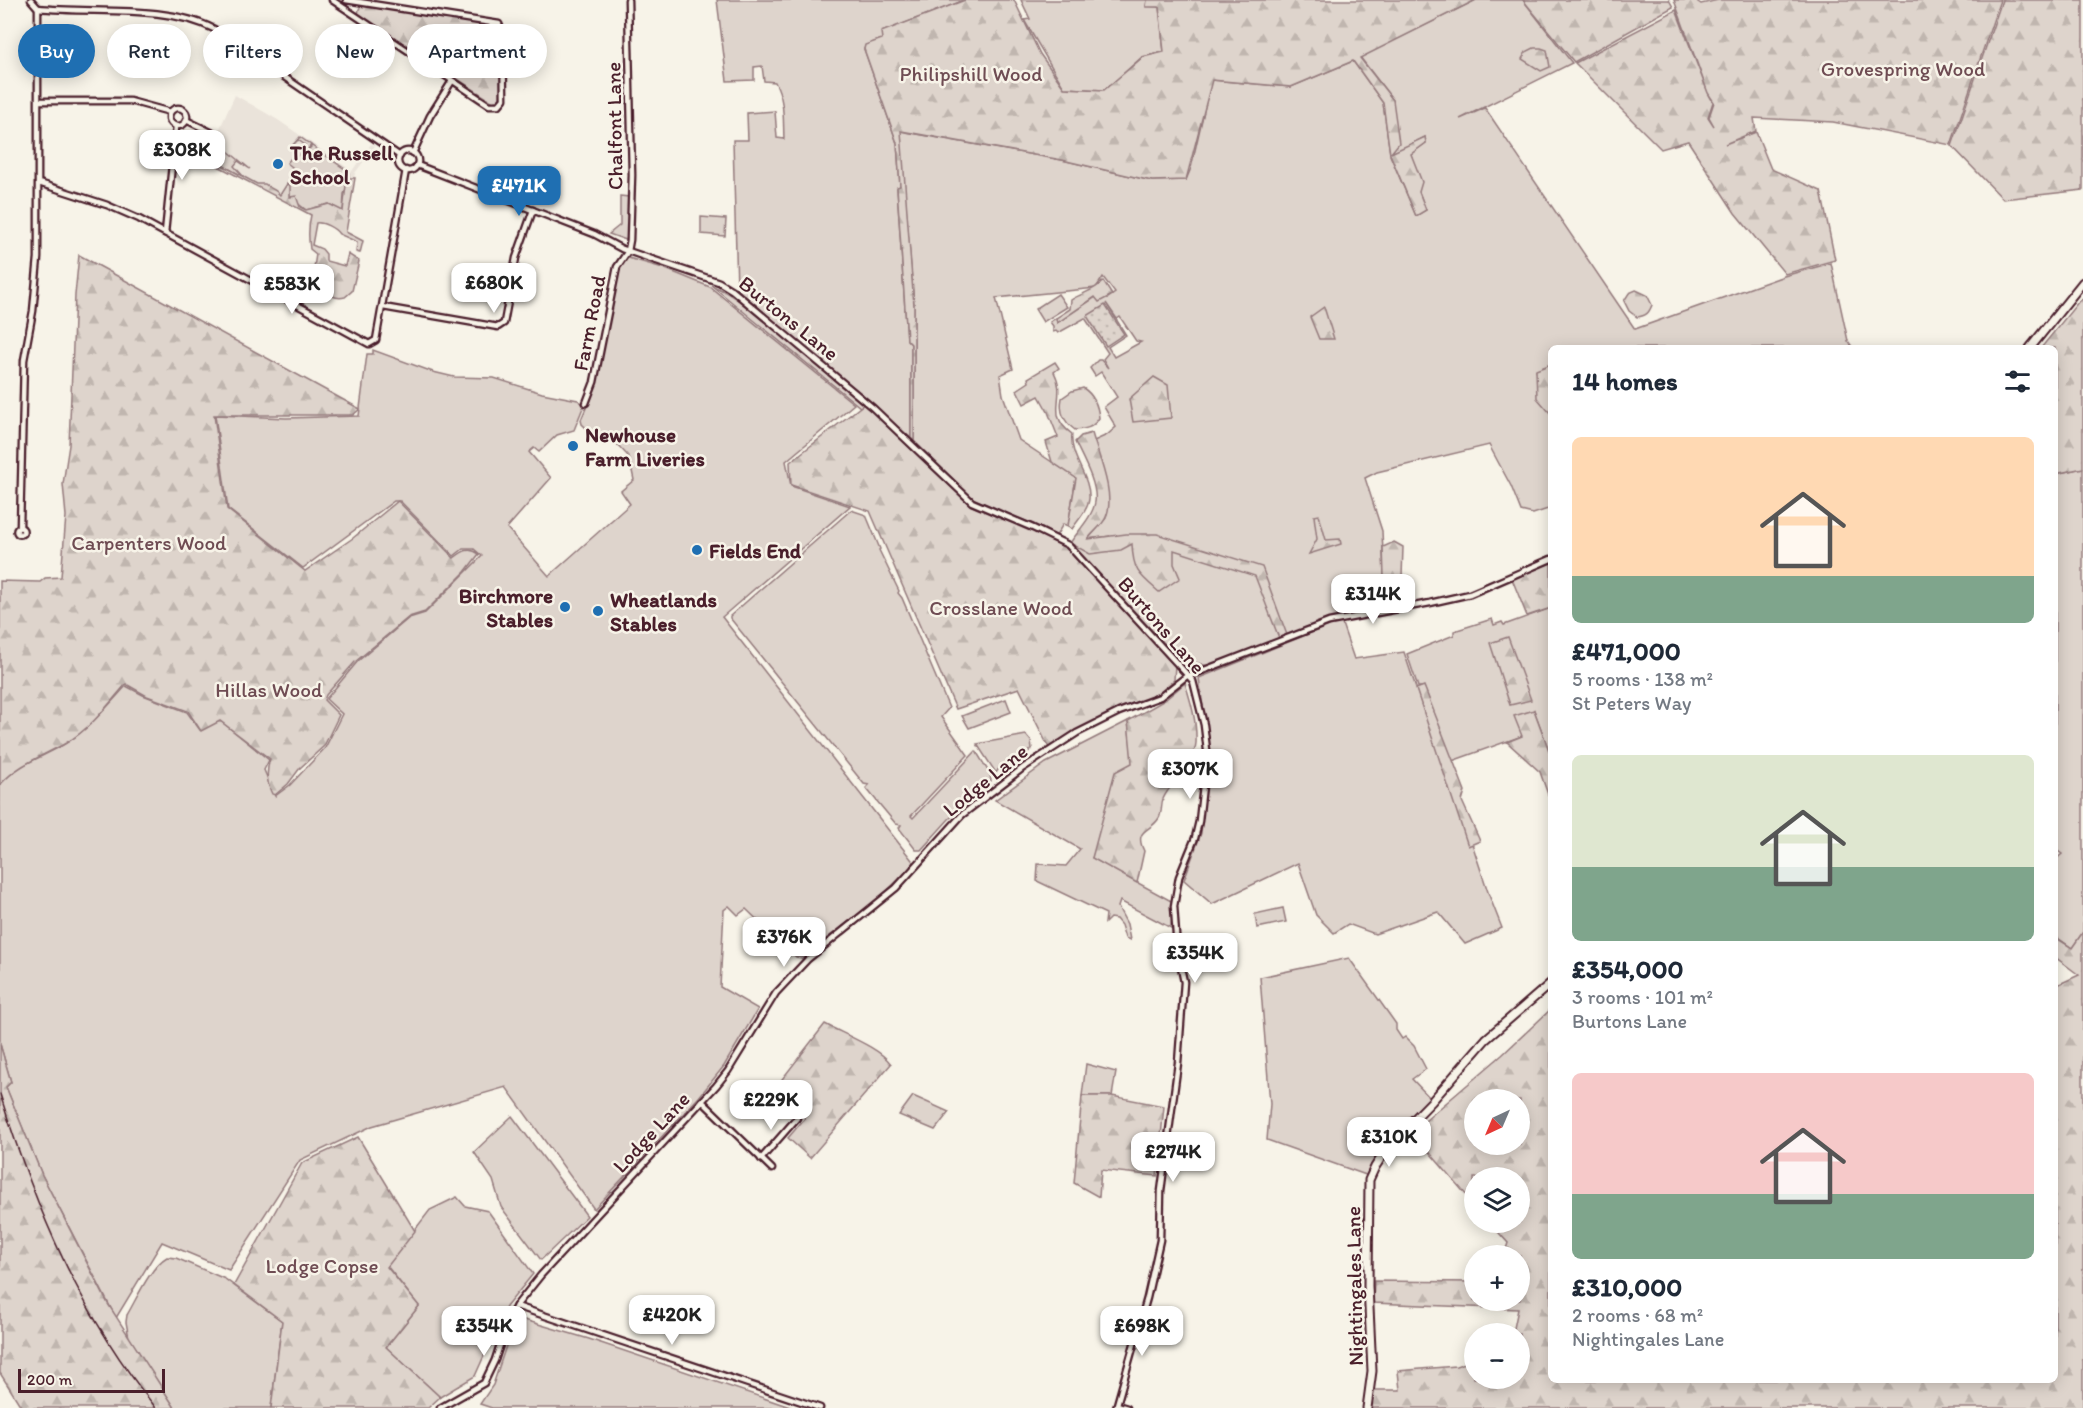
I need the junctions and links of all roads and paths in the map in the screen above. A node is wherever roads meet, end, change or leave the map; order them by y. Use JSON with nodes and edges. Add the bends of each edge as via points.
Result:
{"nodes":[{"id":1,"x":31,"y":0,"type":"edge"},
{"id":2,"x":332,"y":0,"type":"edge"},
{"id":3,"x":346,"y":0,"type":"edge"},
{"id":4,"x":628,"y":0,"type":"edge"},
{"id":5,"x":359,"y":2,"type":"junction"},
{"id":6,"x":38,"y":8,"type":"junction"},
{"id":7,"x":354,"y":16,"type":"junction"},
{"id":8,"x":452,"y":81,"type":"junction"},
{"id":9,"x":39,"y":101,"type":"junction"},
{"id":10,"x":170,"y":112,"type":"junction"},
{"id":11,"x":186,"y":120,"type":"junction"},
{"id":12,"x":176,"y":126,"type":"junction"},
{"id":13,"x":217,"y":135,"type":"dead end"},
{"id":14,"x":413,"y":153,"type":"junction"},
{"id":15,"x":400,"y":156,"type":"junction"},
{"id":16,"x":417,"y":165,"type":"junction"},
{"id":17,"x":406,"y":170,"type":"junction"},
{"id":18,"x":39,"y":183,"type":"junction"},
{"id":19,"x":533,"y":210,"type":"junction"},
{"id":20,"x":165,"y":233,"type":"junction"},
{"id":21,"x":628,"y":251,"type":"junction"},
{"id":22,"x":2083,"y":282,"type":"edge"},
{"id":23,"x":383,"y":307,"type":"junction"},
{"id":24,"x":2032,"y":345,"type":"edge"},
{"id":25,"x":586,"y":403,"type":"dead end"},
{"id":26,"x":20,"y":527,"type":"dead end"},
{"id":27,"x":1548,"y":560,"type":"edge"},
{"id":28,"x":1188,"y":676,"type":"junction"},
{"id":29,"x":1548,"y":986,"type":"edge"},
{"id":30,"x":702,"y":1101,"type":"junction"},
{"id":31,"x":797,"y":1118,"type":"dead end"},
{"id":32,"x":762,"y":1159,"type":"junction"},
{"id":33,"x":772,"y":1169,"type":"dead end"},
{"id":34,"x":516,"y":1306,"type":"junction"},
{"id":35,"x":1117,"y":1407,"type":"edge"},
{"id":36,"x":440,"y":1408,"type":"edge"},
{"id":37,"x":820,"y":1408,"type":"edge"},
{"id":38,"x":1127,"y":1408,"type":"edge"},
{"id":39,"x":1367,"y":1408,"type":"edge"}],
"edges":[{"from":1,"to":6,"type":"street"},
{"from":2,"to":7,"type":"street"},
{"from":3,"to":5,"type":"street"},
{"from":4,"to":21,"type":"street","name":"Chalfont Lane","via":[[632,175]]},
{"from":5,"to":7,"type":"street"},
{"from":5,"to":8,"type":"street","via":[[499,24],[503,35],[502,102],[489,105]]},
{"from":6,"to":9,"type":"street"},
{"from":6,"to":15,"type":"street","via":[[141,13],[201,22]]},
{"from":7,"to":8,"type":"street"},
{"from":8,"to":14,"type":"street"},
{"from":9,"to":10,"type":"street","via":[[130,101]]},
{"from":9,"to":18,"type":"street"},
{"from":10,"to":11,"type":"street","via":[[183,109]]},
{"from":10,"to":12,"type":"street","via":[[169,121]]},
{"from":11,"to":12,"type":"street"},
{"from":11,"to":13,"type":"street"},
{"from":12,"to":20,"type":"street"},
{"from":14,"to":15,"type":"street"},
{"from":14,"to":16,"type":"street"},
{"from":15,"to":17,"type":"street","via":[[399,165]]},
{"from":16,"to":17,"type":"street"},
{"from":16,"to":19,"type":"street","name":"Burtons Lane"},
{"from":17,"to":23,"type":"street"},
{"from":18,"to":20,"type":"street","via":[[107,206]]},
{"from":18,"to":26,"type":"street","via":[[38,258],[24,360]]},
{"from":19,"to":21,"type":"street","name":"Burtons Lane"},
{"from":19,"to":23,"type":"street","via":[[516,258],[502,326]]},
{"from":20,"to":23,"type":"street","via":[[369,344],[376,340]]},
{"from":21,"to":25,"type":"street","name":"Farm Road","via":[[617,267],[594,382]]},
{"from":21,"to":28,"type":"street","name":"Burtons Lane","via":[[732,290],[873,408],[972,502],[1068,545]]},
{"from":22,"to":24,"type":"main road"},
{"from":27,"to":28,"type":"street","name":"Lodge Lane","via":[[1470,594],[1329,622]]},
{"from":28,"to":30,"type":"street","name":"Lodge Lane","via":[[1160,697],[1077,733],[1023,768],[963,815],[896,888],[808,959],[776,993],[728,1071]]},
{"from":28,"to":35,"type":"street","name":"Burtons Lane","via":[[1196,691],[1207,750],[1199,821],[1179,878],[1174,906],[1184,982],[1178,1063],[1163,1166],[1160,1240]]},
{"from":29,"to":39,"type":"main road","name":"Nightingales Lane","via":[[1480,1046],[1390,1144],[1369,1180],[1372,1371]]},
{"from":30,"to":32,"type":"street"},
{"from":30,"to":34,"type":"street","name":"Lodge Lane"},
{"from":31,"to":32,"type":"street"},
{"from":32,"to":33,"type":"street"},
{"from":34,"to":36,"type":"street","name":"Lodge Lane","via":[[484,1383]]},
{"from":34,"to":37,"type":"street"},
{"from":35,"to":38,"type":"street"}]}
